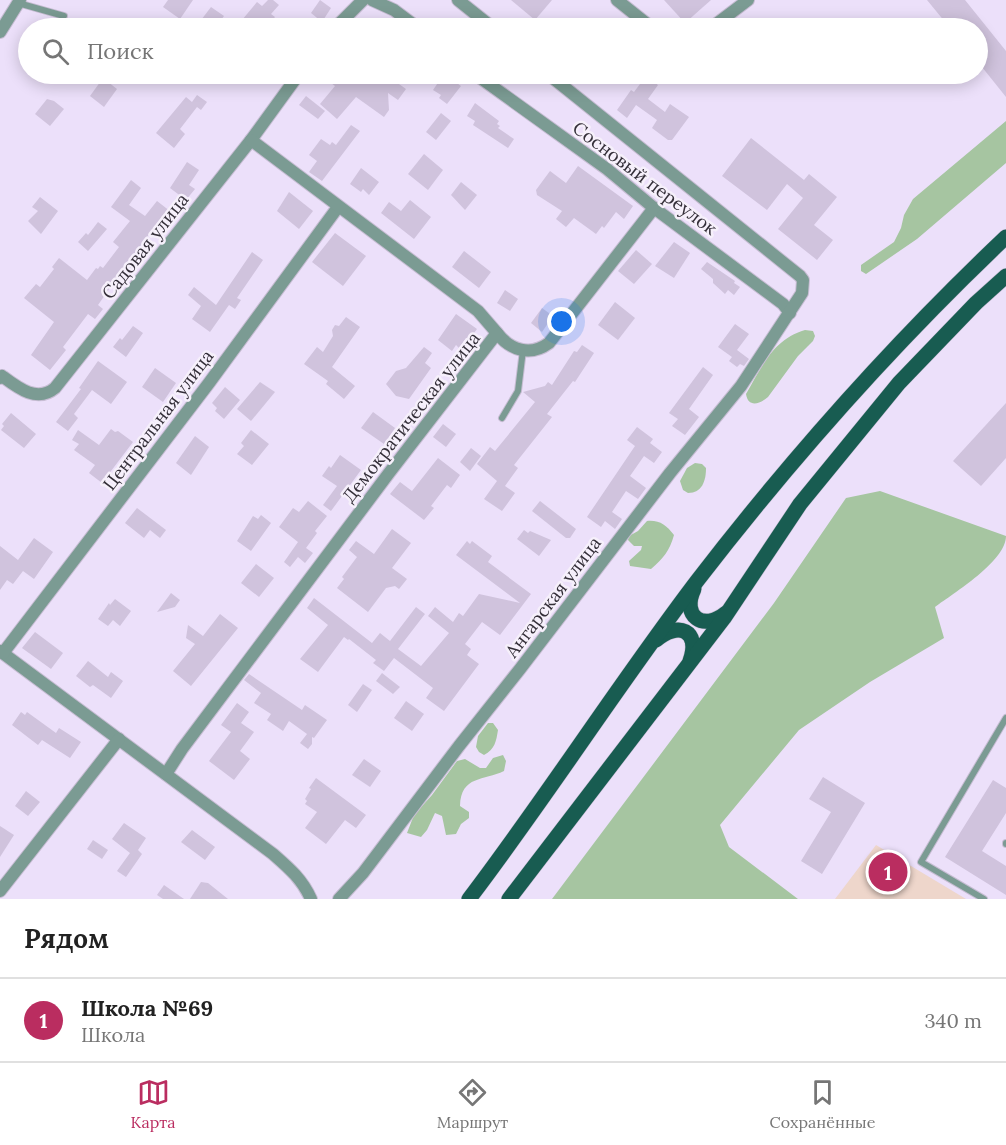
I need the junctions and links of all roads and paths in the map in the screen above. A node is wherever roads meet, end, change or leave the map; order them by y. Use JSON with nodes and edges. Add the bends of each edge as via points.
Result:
{"nodes":[{"id":1,"x":363,"y":0,"type":"edge"},
{"id":2,"x":372,"y":0,"type":"edge"},
{"id":3,"x":458,"y":0,"type":"edge"},
{"id":4,"x":616,"y":0,"type":"edge"},
{"id":5,"x":748,"y":0,"type":"edge"},
{"id":6,"x":19,"y":1,"type":"edge"},
{"id":7,"x":64,"y":16,"type":"dead end"},
{"id":8,"x":345,"y":18,"type":"edge"},
{"id":9,"x":404,"y":18,"type":"edge"},
{"id":10,"x":480,"y":18,"type":"edge"},
{"id":11,"x":639,"y":18,"type":"edge"},
{"id":12,"x":724,"y":18,"type":"edge"},
{"id":13,"x":0,"y":32,"type":"edge"},
{"id":14,"x":292,"y":84,"type":"edge"},
{"id":15,"x":489,"y":84,"type":"edge"},
{"id":16,"x":560,"y":84,"type":"edge"},
{"id":17,"x":251,"y":140,"type":"junction"},
{"id":18,"x":338,"y":207,"type":"junction"},
{"id":19,"x":654,"y":208,"type":"junction"},
{"id":20,"x":1006,"y":237,"type":"edge"},
{"id":21,"x":1006,"y":276,"type":"edge"},
{"id":22,"x":790,"y":313,"type":"junction"},
{"id":23,"x":497,"y":333,"type":"junction"},
{"id":24,"x":523,"y":350,"type":"junction"},
{"id":25,"x":0,"y":376,"type":"edge"},
{"id":26,"x":502,"y":418,"type":"dead end"},
{"id":27,"x":698,"y":580,"type":"junction"},
{"id":28,"x":731,"y":608,"type":"junction"},
{"id":29,"x":648,"y":647,"type":"junction"},
{"id":30,"x":2,"y":652,"type":"edge"},
{"id":31,"x":689,"y":664,"type":"junction"},
{"id":32,"x":1006,"y":718,"type":"edge"},
{"id":33,"x":119,"y":739,"type":"junction"},
{"id":34,"x":166,"y":774,"type":"junction"},
{"id":35,"x":0,"y":891,"type":"edge"},
{"id":36,"x":311,"y":899,"type":"edge"},
{"id":37,"x":339,"y":899,"type":"edge"},
{"id":38,"x":469,"y":899,"type":"edge"},
{"id":39,"x":508,"y":899,"type":"edge"},
{"id":40,"x":984,"y":899,"type":"edge"}],
"edges":[{"from":1,"to":8,"type":"street"},
{"from":2,"to":9,"type":"street"},
{"from":3,"to":10,"type":"street"},
{"from":4,"to":11,"type":"street"},
{"from":5,"to":12,"type":"street"},
{"from":6,"to":7,"type":"lane"},
{"from":6,"to":13,"type":"street"},
{"from":14,"to":17,"type":"street","name":"Садовая улица"},
{"from":15,"to":19,"type":"street","name":"Сосновый переулок"},
{"from":16,"to":22,"type":"street","name":"Ангарская улица","via":[[800,276],[802,293]]},
{"from":17,"to":18,"type":"street","name":"Демократическая улица"},
{"from":17,"to":25,"type":"street","name":"Садовая улица","via":[[55,388],[39,396]]},
{"from":18,"to":23,"type":"street","name":"Демократическая улица","via":[[478,311]]},
{"from":18,"to":30,"type":"street","name":"Центральная улица","via":[[209,383]]},
{"from":19,"to":22,"type":"street","name":"Сосновый переулок","via":[[783,303]]},
{"from":19,"to":24,"type":"street","via":[[558,334],[543,347]]},
{"from":20,"to":27,"type":"main road","via":[[837,411]]},
{"from":21,"to":28,"type":"main road","via":[[899,383],[800,504]]},
{"from":22,"to":37,"type":"street","name":"Ангарская улица","via":[[741,386]]},
{"from":23,"to":24,"type":"street","via":[[511,347]]},
{"from":23,"to":34,"type":"street","name":"Демократическая улица"},
{"from":24,"to":26,"type":"lane","via":[[518,391]]},
{"from":27,"to":28,"type":"main road","via":[[689,607],[694,617],[711,621]]},
{"from":27,"to":29,"type":"main road"},
{"from":28,"to":31,"type":"main road"},
{"from":29,"to":31,"type":"main road","via":[[666,633],[689,633],[694,644]]},
{"from":29,"to":38,"type":"main road"},
{"from":30,"to":33,"type":"street"},
{"from":31,"to":39,"type":"main road"},
{"from":32,"to":40,"type":"lane","via":[[921,862]]},
{"from":33,"to":34,"type":"street"},
{"from":33,"to":35,"type":"street"},
{"from":34,"to":36,"type":"street","via":[[273,854],[295,873]]}]}
